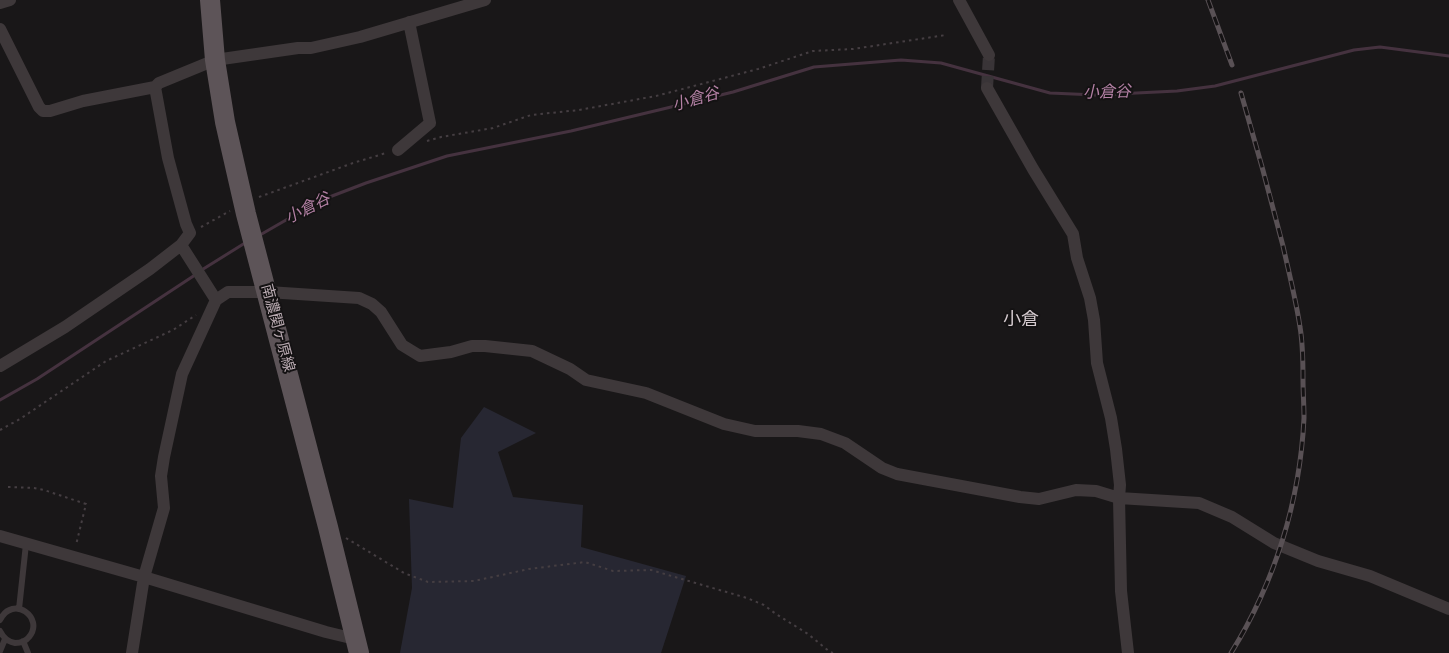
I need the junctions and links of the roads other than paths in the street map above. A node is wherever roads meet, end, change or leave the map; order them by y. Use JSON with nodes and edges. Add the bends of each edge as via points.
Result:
{"nodes":[{"id":1,"x":10,"y":0,"type":"edge"},
{"id":2,"x":210,"y":0,"type":"edge"},
{"id":3,"x":486,"y":0,"type":"edge"},
{"id":4,"x":959,"y":0,"type":"edge"},
{"id":5,"x":0,"y":3,"type":"edge"},
{"id":6,"x":409,"y":22,"type":"junction"},
{"id":7,"x":0,"y":29,"type":"edge"},
{"id":8,"x":989,"y":55,"type":"tunnel mouth"},
{"id":9,"x":215,"y":60,"type":"junction"},
{"id":10,"x":155,"y":87,"type":"junction"},
{"id":11,"x":988,"y":88,"type":"tunnel mouth"},
{"id":12,"x":398,"y":150,"type":"road end"},
{"id":13,"x":183,"y":249,"type":"junction"},
{"id":14,"x":268,"y":292,"type":"junction"},
{"id":15,"x":214,"y":300,"type":"junction"},
{"id":16,"x":0,"y":366,"type":"edge"},
{"id":17,"x":1119,"y":498,"type":"junction"},
{"id":18,"x":0,"y":536,"type":"edge"},
{"id":19,"x":26,"y":544,"type":"junction"},
{"id":20,"x":144,"y":577,"type":"junction"},
{"id":21,"x":19,"y":609,"type":"junction"},
{"id":22,"x":1449,"y":609,"type":"edge"},
{"id":23,"x":0,"y":620,"type":"edge"},
{"id":24,"x":0,"y":631,"type":"edge"},
{"id":25,"x":5,"y":639,"type":"junction"},
{"id":26,"x":23,"y":641,"type":"junction"},
{"id":27,"x":357,"y":646,"type":"edge"},
{"id":28,"x":0,"y":651,"type":"edge"},
{"id":29,"x":28,"y":653,"type":"edge"},
{"id":30,"x":132,"y":653,"type":"edge"},
{"id":31,"x":1128,"y":653,"type":"edge"}],
"edges":[{"from":1,"to":5,"type":"street"},
{"from":2,"to":9,"type":"main road","name":"南濃関ヶ原線"},
{"from":3,"to":6,"type":"street"},
{"from":4,"to":8,"type":"street"},
{"from":6,"to":9,"type":"street","via":[[311,48]]},
{"from":6,"to":12,"type":"street","via":[[430,123]]},
{"from":7,"to":10,"type":"street","via":[[43,111]]},
{"from":9,"to":10,"type":"street"},
{"from":9,"to":14,"type":"main road","name":"南濃関ヶ原線","via":[[225,122]]},
{"from":10,"to":13,"type":"street","via":[[168,158],[190,233]]},
{"from":11,"to":17,"type":"street","via":[[1073,234],[1094,320],[1097,363],[1116,449]]},
{"from":13,"to":15,"type":"street"},
{"from":13,"to":16,"type":"street"},
{"from":14,"to":15,"type":"street","via":[[228,292]]},
{"from":14,"to":17,"type":"street","via":[[359,298],[381,312],[402,345],[420,356],[472,346],[532,351],[586,380],[646,393],[724,424],[755,431],[821,434],[845,443],[882,468],[897,474],[1020,497],[1039,499],[1076,490],[1096,491]]},
{"from":14,"to":27,"type":"main road","name":"南濃関ヶ原線"},
{"from":15,"to":20,"type":"street","via":[[182,374],[161,476],[164,508]]},
{"from":17,"to":22,"type":"street","via":[[1199,503],[1232,516],[1274,543],[1318,561],[1370,576]]},
{"from":17,"to":31,"type":"street","via":[[1121,591]]},
{"from":18,"to":19,"type":"street"},
{"from":19,"to":20,"type":"street"},
{"from":19,"to":21,"type":"lane"},
{"from":20,"to":27,"type":"street","via":[[326,632]]},
{"from":20,"to":30,"type":"street"},
{"from":21,"to":23,"type":"lane","via":[[8,610]]},
{"from":21,"to":26,"type":"lane","via":[[31,616],[33,626],[30,636]]},
{"from":24,"to":25,"type":"lane"},
{"from":25,"to":26,"type":"lane","via":[[16,643]]},
{"from":25,"to":28,"type":"lane"},
{"from":26,"to":29,"type":"lane"}]}
